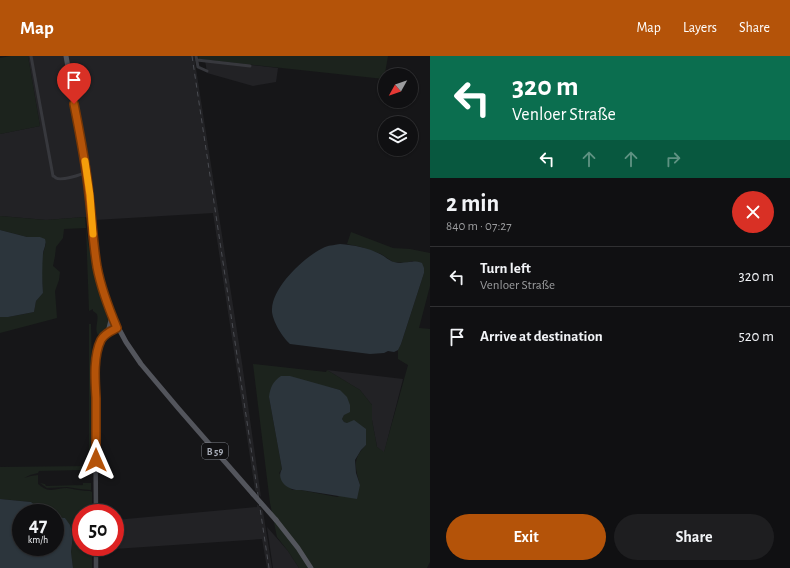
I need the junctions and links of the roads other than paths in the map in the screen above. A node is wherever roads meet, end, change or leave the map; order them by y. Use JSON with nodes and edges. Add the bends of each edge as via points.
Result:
{"nodes":[{"id":1,"x":31,"y":56,"type":"edge"},
{"id":2,"x":66,"y":56,"type":"edge"},
{"id":3,"x":196,"y":56,"type":"edge"},
{"id":4,"x":197,"y":60,"type":"junction"},
{"id":5,"x":250,"y":66,"type":"dead end"},
{"id":6,"x":207,"y":71,"type":"dead end"},
{"id":7,"x":86,"y":172,"type":"junction"},
{"id":8,"x":112,"y":316,"type":"junction"},
{"id":9,"x":117,"y":328,"type":"junction"},
{"id":10,"x":108,"y":332,"type":"junction"},
{"id":11,"x":96,"y":504,"type":"edge"},
{"id":12,"x":96,"y":556,"type":"edge"},
{"id":13,"x":96,"y":568,"type":"edge"},
{"id":14,"x":310,"y":568,"type":"edge"}],
"edges":[{"from":1,"to":7,"type":"street","via":[[53,176],[60,179]]},
{"from":2,"to":7,"type":"main road","number":"B 59"},
{"from":3,"to":4,"type":"street"},
{"from":4,"to":5,"type":"street"},
{"from":4,"to":6,"type":"street","via":[[198,67]]},
{"from":7,"to":8,"type":"main road","number":"B 59","via":[[97,268]]},
{"from":8,"to":9,"type":"main road","number":"B 59"},
{"from":8,"to":10,"type":"main road"},
{"from":9,"to":10,"type":"main road"},
{"from":9,"to":14,"type":"main road","number":"B 59","bridge":true,"via":[[141,364],[276,520]]},
{"from":10,"to":11,"type":"main road","via":[[97,350],[96,364]]},
{"from":12,"to":13,"type":"main road"}]}
